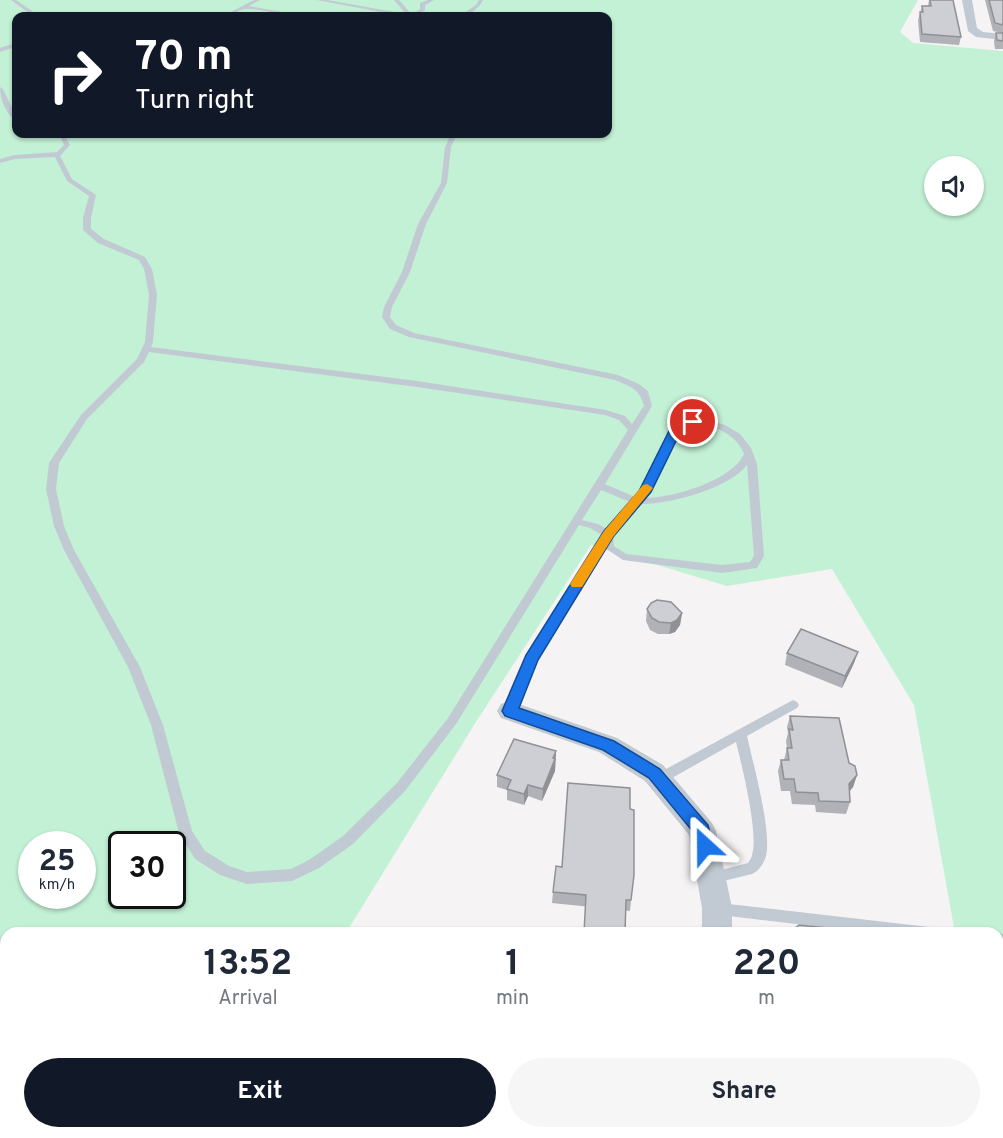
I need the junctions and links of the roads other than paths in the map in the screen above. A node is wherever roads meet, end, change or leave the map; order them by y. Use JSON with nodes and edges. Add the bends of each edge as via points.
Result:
{"nodes":[{"id":1,"x":13,"y":0,"type":"edge"},
{"id":2,"x":258,"y":0,"type":"edge"},
{"id":3,"x":319,"y":0,"type":"edge"},
{"id":4,"x":396,"y":0,"type":"edge"},
{"id":5,"x":432,"y":0,"type":"edge"},
{"id":6,"x":481,"y":0,"type":"edge"},
{"id":7,"x":967,"y":0,"type":"edge"},
{"id":8,"x":243,"y":8,"type":"junction"},
{"id":9,"x":30,"y":12,"type":"edge"},
{"id":10,"x":234,"y":12,"type":"edge"},
{"id":11,"x":272,"y":12,"type":"edge"},
{"id":12,"x":387,"y":12,"type":"edge"},
{"id":13,"x":406,"y":12,"type":"edge"},
{"id":14,"x":419,"y":12,"type":"edge"},
{"id":15,"x":468,"y":12,"type":"edge"},
{"id":16,"x":1003,"y":37,"type":"edge"},
{"id":17,"x":0,"y":89,"type":"edge"},
{"id":18,"x":12,"y":111,"type":"junction"},
{"id":19,"x":0,"y":113,"type":"edge"},
{"id":20,"x":12,"y":115,"type":"edge"},
{"id":21,"x":63,"y":138,"type":"edge"},
{"id":22,"x":452,"y":138,"type":"edge"},
{"id":23,"x":57,"y":155,"type":"junction"},
{"id":24,"x":0,"y":161,"type":"edge"},
{"id":25,"x":146,"y":349,"type":"junction"},
{"id":26,"x":633,"y":430,"type":"junction"},
{"id":27,"x":748,"y":455,"type":"junction"},
{"id":28,"x":599,"y":485,"type":"junction"},
{"id":29,"x":636,"y":501,"type":"junction"},
{"id":30,"x":576,"y":521,"type":"junction"},
{"id":31,"x":608,"y":534,"type":"junction"},
{"id":32,"x":793,"y":705,"type":"dead end"},
{"id":33,"x":510,"y":711,"type":"joint"},
{"id":34,"x":740,"y":734,"type":"junction"},
{"id":35,"x":659,"y":779,"type":"junction"},
{"id":36,"x":711,"y":878,"type":"junction"},
{"id":37,"x":717,"y":920,"type":"edge"},
{"id":38,"x":873,"y":927,"type":"edge"}],
"edges":[{"from":1,"to":9,"type":"lane"},
{"from":2,"to":8,"type":"lane"},
{"from":3,"to":12,"type":"lane"},
{"from":4,"to":13,"type":"lane"},
{"from":5,"to":14,"type":"lane","via":[[422,4],[423,10]]},
{"from":6,"to":15,"type":"lane"},
{"from":7,"to":16,"type":"street","via":[[972,29],[980,35]]},
{"from":8,"to":10,"type":"lane"},
{"from":8,"to":11,"type":"lane"},
{"from":17,"to":18,"type":"lane"},
{"from":18,"to":19,"type":"lane"},
{"from":18,"to":20,"type":"lane"},
{"from":21,"to":23,"type":"lane","via":[[67,146]]},
{"from":22,"to":26,"type":"lane","via":[[444,183],[422,224],[386,316],[393,327],[412,335],[618,378],[636,386],[645,393],[648,406]]},
{"from":23,"to":24,"type":"lane","via":[[27,154]]},
{"from":23,"to":25,"type":"lane","via":[[69,180],[93,195],[87,230],[142,260],[148,268],[153,295]]},
{"from":25,"to":26,"type":"lane","via":[[606,413],[621,418]]},
{"from":25,"to":30,"type":"lane","via":[[141,360],[84,417],[65,443],[54,463],[51,489],[58,526],[134,667],[157,724],[186,833],[200,855],[225,871],[247,878],[292,875],[314,864],[355,833],[401,787],[452,722]]},
{"from":26,"to":28,"type":"lane"},
{"from":27,"to":29,"type":"lane","via":[[737,470],[711,483],[653,502]]},
{"from":27,"to":29,"type":"lane","via":[[736,436],[722,428],[708,423],[684,424],[675,431],[645,492]]},
{"from":27,"to":31,"type":"lane","via":[[760,543],[753,566],[722,569],[623,557],[609,547]]},
{"from":28,"to":29,"type":"lane"},
{"from":28,"to":30,"type":"lane"},
{"from":29,"to":31,"type":"lane"},
{"from":30,"to":31,"type":"lane"},
{"from":31,"to":33,"type":"lane","via":[[531,659]]},
{"from":32,"to":34,"type":"lane"},
{"from":33,"to":35,"type":"street","via":[[608,745]]},
{"from":34,"to":35,"type":"lane"},
{"from":34,"to":36,"type":"lane","via":[[759,858],[752,868]]},
{"from":35,"to":36,"type":"street","via":[[702,831]]},
{"from":36,"to":37,"type":"street"},
{"from":37,"to":38,"type":"lane","via":[[769,916]]}]}
